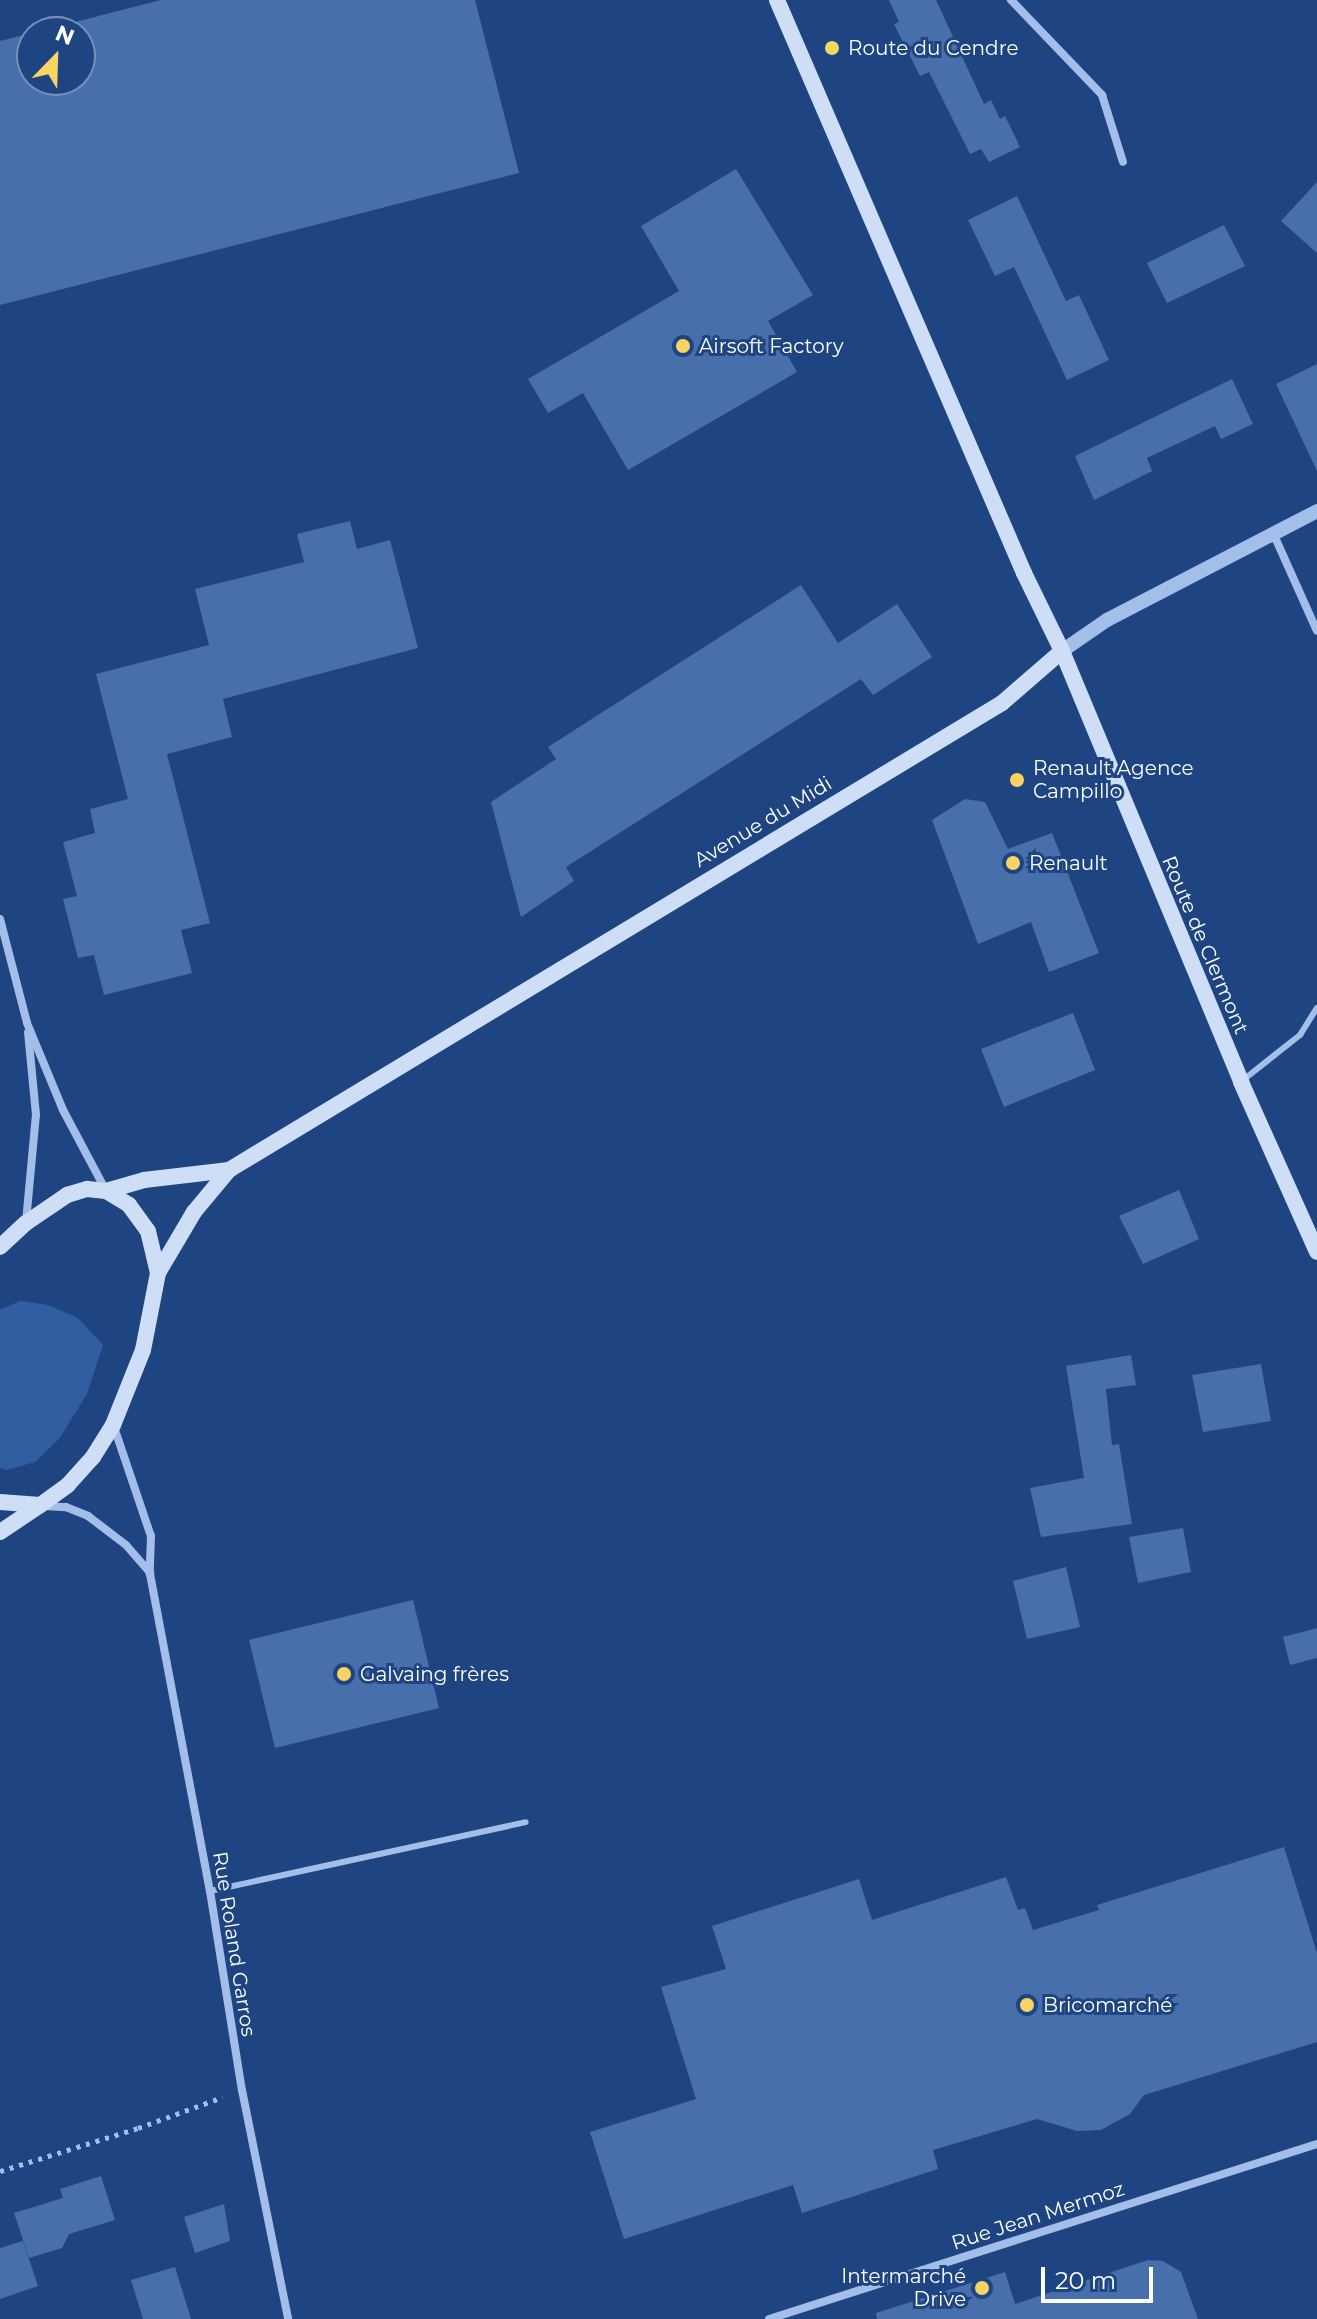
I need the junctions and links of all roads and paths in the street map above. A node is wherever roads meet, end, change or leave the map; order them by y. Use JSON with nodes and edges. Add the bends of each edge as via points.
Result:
{"nodes":[{"id":1,"x":777,"y":0,"type":"edge"},
{"id":2,"x":1011,"y":0,"type":"edge"},
{"id":3,"x":1123,"y":162,"type":"dead end"},
{"id":4,"x":1317,"y":511,"type":"edge"},
{"id":5,"x":1273,"y":533,"type":"junction"},
{"id":6,"x":1317,"y":631,"type":"edge"},
{"id":7,"x":1062,"y":651,"type":"junction"},
{"id":8,"x":0,"y":919,"type":"edge"},
{"id":9,"x":1317,"y":1008,"type":"edge"},
{"id":10,"x":27,"y":1023,"type":"junction"},
{"id":11,"x":1241,"y":1082,"type":"junction"},
{"id":12,"x":229,"y":1170,"type":"junction"},
{"id":13,"x":106,"y":1191,"type":"junction"},
{"id":14,"x":26,"y":1223,"type":"junction"},
{"id":15,"x":0,"y":1247,"type":"edge"},
{"id":16,"x":1317,"y":1252,"type":"edge"},
{"id":17,"x":158,"y":1273,"type":"junction"},
{"id":18,"x":113,"y":1425,"type":"junction"},
{"id":19,"x":0,"y":1502,"type":"edge"},
{"id":20,"x":40,"y":1505,"type":"junction"},
{"id":21,"x":0,"y":1532,"type":"edge"},
{"id":22,"x":150,"y":1574,"type":"junction"},
{"id":23,"x":526,"y":1822,"type":"dead end"},
{"id":24,"x":210,"y":1891,"type":"junction"},
{"id":25,"x":242,"y":2090,"type":"junction"},
{"id":26,"x":1317,"y":2144,"type":"edge"},
{"id":27,"x":0,"y":2171,"type":"edge"},
{"id":28,"x":288,"y":2319,"type":"edge"},
{"id":29,"x":769,"y":2319,"type":"edge"}],
"edges":[{"from":1,"to":7,"type":"main road"},
{"from":2,"to":3,"type":"street","via":[[1102,95]]},
{"from":4,"to":5,"type":"street","name":"Avenue du Midi"},
{"from":5,"to":6,"type":"street"},
{"from":5,"to":7,"type":"street","name":"Avenue du Midi","via":[[1107,620]]},
{"from":7,"to":11,"type":"main road","name":"Route de Clermont"},
{"from":7,"to":12,"type":"main road","name":"Avenue du Midi","via":[[1002,703]]},
{"from":8,"to":10,"type":"street"},
{"from":9,"to":11,"type":"lane","via":[[1300,1035]]},
{"from":10,"to":13,"type":"street","via":[[63,1110]]},
{"from":10,"to":14,"type":"street","via":[[36,1115]]},
{"from":11,"to":16,"type":"main road","name":"Route de Clermont"},
{"from":12,"to":13,"type":"main road","name":"Avenue du Midi","via":[[144,1180]]},
{"from":12,"to":17,"type":"main road","name":"Avenue du Midi","via":[[194,1212]]},
{"from":13,"to":14,"type":"main road","name":"Avenue du Midi","via":[[67,1195]]},
{"from":13,"to":17,"type":"main road","via":[[129,1205],[148,1231]]},
{"from":14,"to":15,"type":"main road","name":"Avenue du Midi"},
{"from":17,"to":18,"type":"main road","via":[[143,1350]]},
{"from":18,"to":20,"type":"main road","via":[[68,1485]]},
{"from":18,"to":22,"type":"street","name":"Rue Roland Garros","via":[[151,1536]]},
{"from":19,"to":20,"type":"main road"},
{"from":20,"to":21,"type":"main road"},
{"from":20,"to":22,"type":"street","name":"Rue Roland Garros","via":[[88,1516],[126,1545]]},
{"from":22,"to":24,"type":"street","name":"Rue Roland Garros"},
{"from":23,"to":24,"type":"lane"},
{"from":24,"to":25,"type":"street","name":"Rue Roland Garros"},
{"from":25,"to":27,"type":"path"},
{"from":25,"to":28,"type":"street","name":"Rue Roland Garros"},
{"from":26,"to":29,"type":"street","name":"Rue Jean Mermoz"}]}
